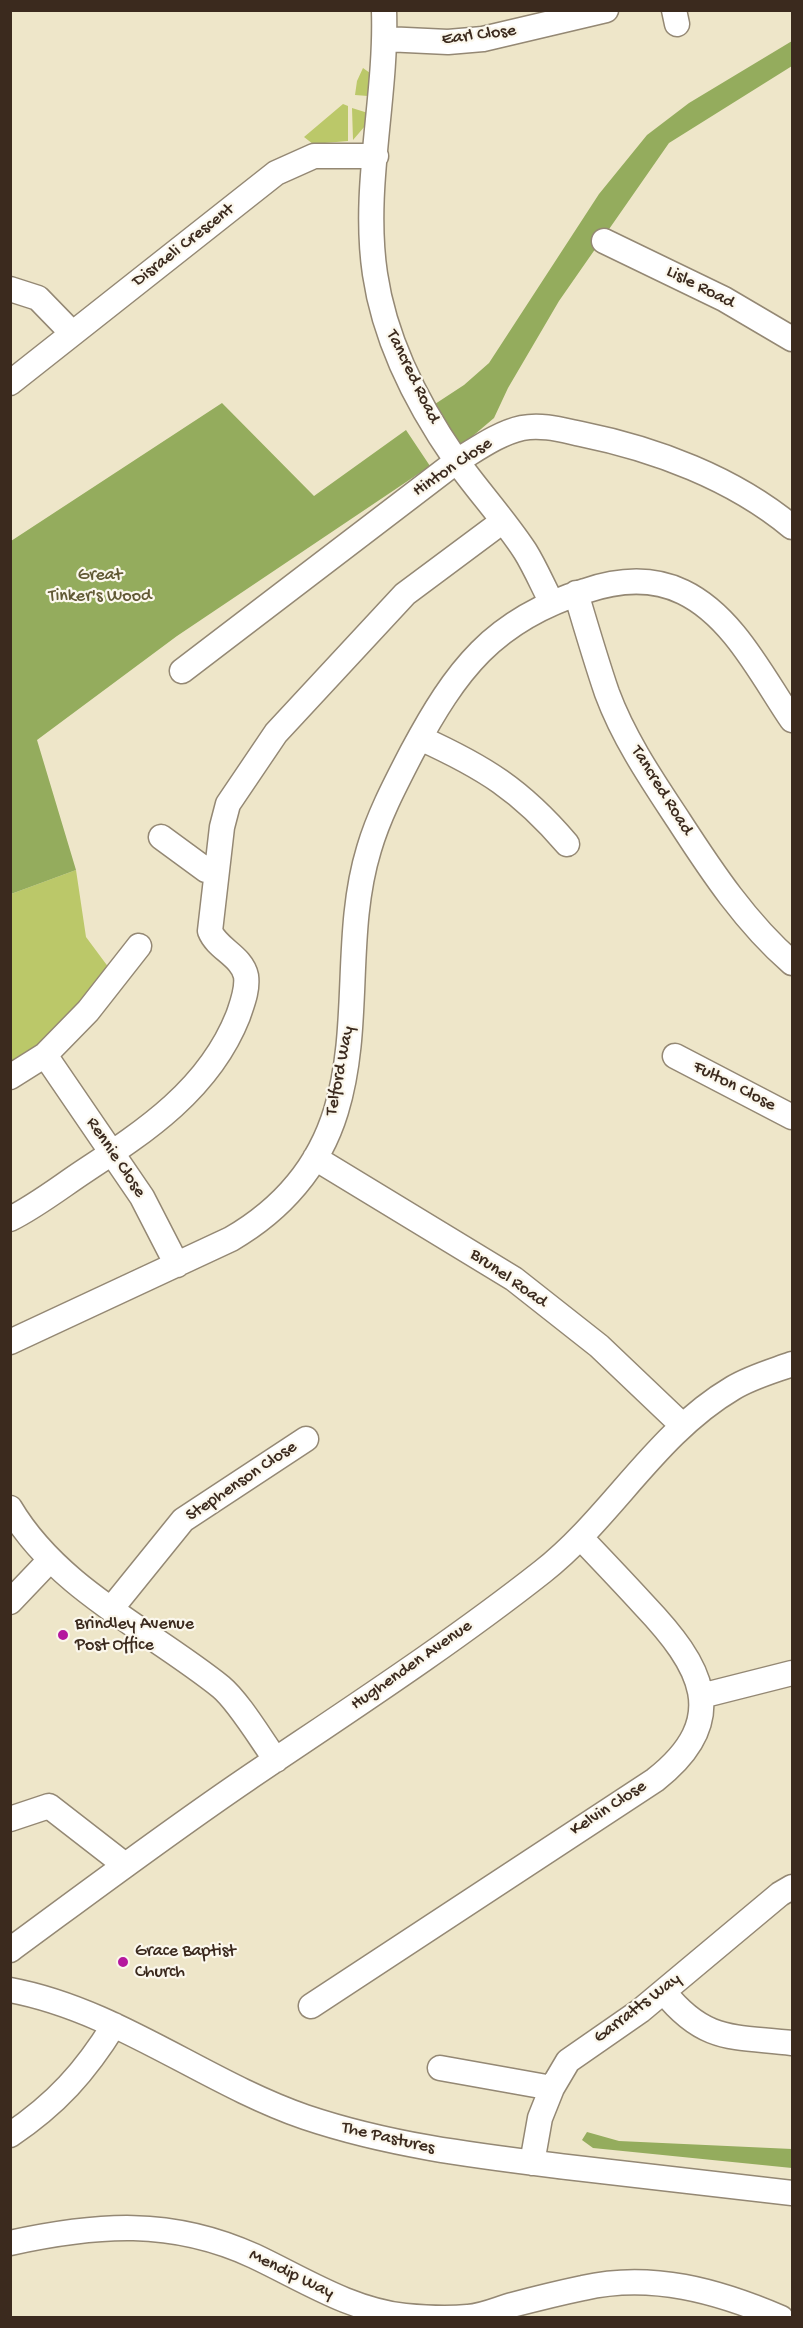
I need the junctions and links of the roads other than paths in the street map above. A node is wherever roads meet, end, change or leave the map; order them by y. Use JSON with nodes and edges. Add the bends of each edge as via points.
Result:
{"nodes":[{"id":1,"x":384,"y":10,"type":"edge"},
{"id":2,"x":606,"y":10,"type":"edge"},
{"id":3,"x":385,"y":39,"type":"junction"},
{"id":4,"x":376,"y":156,"type":"junction"},
{"id":5,"x":604,"y":241,"type":"dead end"},
{"id":6,"x":10,"y":289,"type":"edge"},
{"id":7,"x":72,"y":333,"type":"junction"},
{"id":8,"x":792,"y":339,"type":"edge"},
{"id":9,"x":10,"y":383,"type":"edge"},
{"id":10,"x":457,"y":461,"type":"junction"},
{"id":11,"x":503,"y":521,"type":"junction"},
{"id":12,"x":792,"y":527,"type":"edge"},
{"id":13,"x":576,"y":593,"type":"junction"},
{"id":14,"x":552,"y":603,"type":"junction"},
{"id":15,"x":182,"y":671,"type":"dead end"},
{"id":16,"x":792,"y":720,"type":"edge"},
{"id":17,"x":420,"y":738,"type":"junction"},
{"id":18,"x":161,"y":837,"type":"dead end"},
{"id":19,"x":567,"y":844,"type":"dead end"},
{"id":20,"x":216,"y":873,"type":"junction"},
{"id":21,"x":139,"y":946,"type":"dead end"},
{"id":22,"x":792,"y":963,"type":"edge"},
{"id":23,"x":45,"y":1055,"type":"junction"},
{"id":24,"x":675,"y":1056,"type":"dead end"},
{"id":25,"x":10,"y":1077,"type":"edge"},
{"id":26,"x":792,"y":1117,"type":"edge"},
{"id":27,"x":112,"y":1153,"type":"junction"},
{"id":28,"x":315,"y":1158,"type":"junction"},
{"id":29,"x":10,"y":1219,"type":"edge"},
{"id":30,"x":177,"y":1265,"type":"junction"},
{"id":31,"x":10,"y":1342,"type":"edge"},
{"id":32,"x":792,"y":1364,"type":"edge"},
{"id":33,"x":682,"y":1425,"type":"junction"},
{"id":34,"x":306,"y":1439,"type":"dead end"},
{"id":35,"x":10,"y":1508,"type":"edge"},
{"id":36,"x":581,"y":1538,"type":"junction"},
{"id":37,"x":50,"y":1560,"type":"junction"},
{"id":38,"x":10,"y":1602,"type":"edge"},
{"id":39,"x":111,"y":1609,"type":"junction"},
{"id":40,"x":792,"y":1672,"type":"edge"},
{"id":41,"x":701,"y":1696,"type":"junction"},
{"id":42,"x":276,"y":1760,"type":"junction"},
{"id":43,"x":10,"y":1819,"type":"edge"},
{"id":44,"x":125,"y":1865,"type":"junction"},
{"id":45,"x":792,"y":1887,"type":"edge"},
{"id":46,"x":10,"y":1950,"type":"edge"},
{"id":47,"x":10,"y":1990,"type":"edge"},
{"id":48,"x":664,"y":1992,"type":"junction"},
{"id":49,"x":311,"y":2006,"type":"dead end"},
{"id":50,"x":114,"y":2025,"type":"junction"},
{"id":51,"x":792,"y":2043,"type":"edge"},
{"id":52,"x":440,"y":2068,"type":"dead end"},
{"id":53,"x":552,"y":2088,"type":"junction"},
{"id":54,"x":10,"y":2135,"type":"edge"},
{"id":55,"x":532,"y":2163,"type":"junction"},
{"id":56,"x":792,"y":2193,"type":"edge"},
{"id":57,"x":10,"y":2243,"type":"edge"},
{"id":58,"x":781,"y":2318,"type":"edge"}],
"edges":[{"from":1,"to":3,"type":"street","name":"Tancred Road"},
{"from":2,"to":3,"type":"street","name":"Earl Close","via":[[483,39]]},
{"from":3,"to":4,"type":"street","name":"Tancred Road"},
{"from":4,"to":7,"type":"street","name":"Disraeli Crescent","via":[[314,156],[276,173]]},
{"from":4,"to":10,"type":"street","name":"Tancred Road","via":[[372,241],[382,311],[406,374]]},
{"from":5,"to":8,"type":"street","name":"Lisle Road","via":[[724,299]]},
{"from":6,"to":7,"type":"street","via":[[38,298]]},
{"from":7,"to":9,"type":"street","name":"Disraeli Crescent"},
{"from":10,"to":11,"type":"street","name":"Tancred Road"},
{"from":10,"to":12,"type":"street","name":"Hinton Close","via":[[491,440],[522,428],[546,426],[627,443],[678,462],[744,494]]},
{"from":10,"to":15,"type":"street","name":"Hinton Close"},
{"from":11,"to":14,"type":"street","name":"Tancred Road"},
{"from":11,"to":20,"type":"street","via":[[405,594],[276,733],[228,804]]},
{"from":13,"to":14,"type":"street","name":"Telford Way"},
{"from":13,"to":16,"type":"street","name":"Telford Way","via":[[640,581],[671,588],[699,602],[740,642]]},
{"from":13,"to":22,"type":"street","name":"Tancred Road","via":[[608,694],[637,755],[740,909]]},
{"from":14,"to":17,"type":"street","name":"Telford Way","via":[[523,618],[473,656],[456,676]]},
{"from":17,"to":19,"type":"street","via":[[503,782]]},
{"from":17,"to":28,"type":"street","name":"Telford Way","via":[[378,822],[363,872],[353,941],[349,1047],[336,1112]]},
{"from":18,"to":20,"type":"street"},
{"from":20,"to":27,"type":"street","via":[[210,931],[242,965],[246,990],[241,1009],[219,1053],[190,1091],[156,1122]]},
{"from":21,"to":23,"type":"street","via":[[88,1011]]},
{"from":23,"to":25,"type":"street"},
{"from":23,"to":27,"type":"street","name":"Rennie Close"},
{"from":24,"to":26,"type":"street","name":"Fulton Close"},
{"from":27,"to":29,"type":"street"},
{"from":27,"to":30,"type":"street","name":"Rennie Close","via":[[142,1197]]},
{"from":28,"to":30,"type":"street","name":"Telford Way","via":[[299,1184],[254,1226]]},
{"from":28,"to":33,"type":"street","name":"Brunel Road","via":[[514,1279],[599,1346]]},
{"from":30,"to":31,"type":"street","name":"Telford Way"},
{"from":32,"to":33,"type":"street","name":"Hughenden Avenue","via":[[734,1387]]},
{"from":33,"to":36,"type":"street","name":"Hughenden Avenue"},
{"from":34,"to":39,"type":"street","name":"Stephenson Close","via":[[183,1520]]},
{"from":35,"to":37,"type":"street"},
{"from":36,"to":41,"type":"street","name":"Kelvin Close","via":[[673,1636],[696,1674]]},
{"from":36,"to":42,"type":"street","name":"Hughenden Avenue","via":[[476,1622]]},
{"from":37,"to":38,"type":"street"},
{"from":37,"to":39,"type":"street"},
{"from":39,"to":42,"type":"street","via":[[223,1689]]},
{"from":40,"to":41,"type":"street"},
{"from":41,"to":49,"type":"street","name":"Kelvin Close","via":[[697,1729],[677,1763]]},
{"from":42,"to":44,"type":"street","name":"Hughenden Avenue"},
{"from":43,"to":44,"type":"street","via":[[49,1806]]},
{"from":44,"to":46,"type":"street","name":"Hughenden Avenue"},
{"from":45,"to":48,"type":"street","name":"Garratts Way"},
{"from":47,"to":50,"type":"street","name":"The Pastures","via":[[73,2007]]},
{"from":48,"to":51,"type":"street","via":[[688,2018],[718,2034]]},
{"from":48,"to":53,"type":"street","name":"Garratts Way","via":[[568,2061]]},
{"from":50,"to":54,"type":"street","via":[[96,2056],[53,2104]]},
{"from":50,"to":55,"type":"street","name":"The Pastures","via":[[229,2085],[304,2116],[372,2138]]},
{"from":52,"to":53,"type":"street"},
{"from":53,"to":55,"type":"street","name":"Garratts Way","via":[[540,2118]]},
{"from":55,"to":56,"type":"street","name":"The Pastures"},
{"from":57,"to":58,"type":"street","name":"Mendip Way","via":[[48,2234],[119,2226],[200,2237],[254,2256],[366,2308],[403,2316],[471,2317],[584,2288],[638,2282],[697,2289]]}]}
